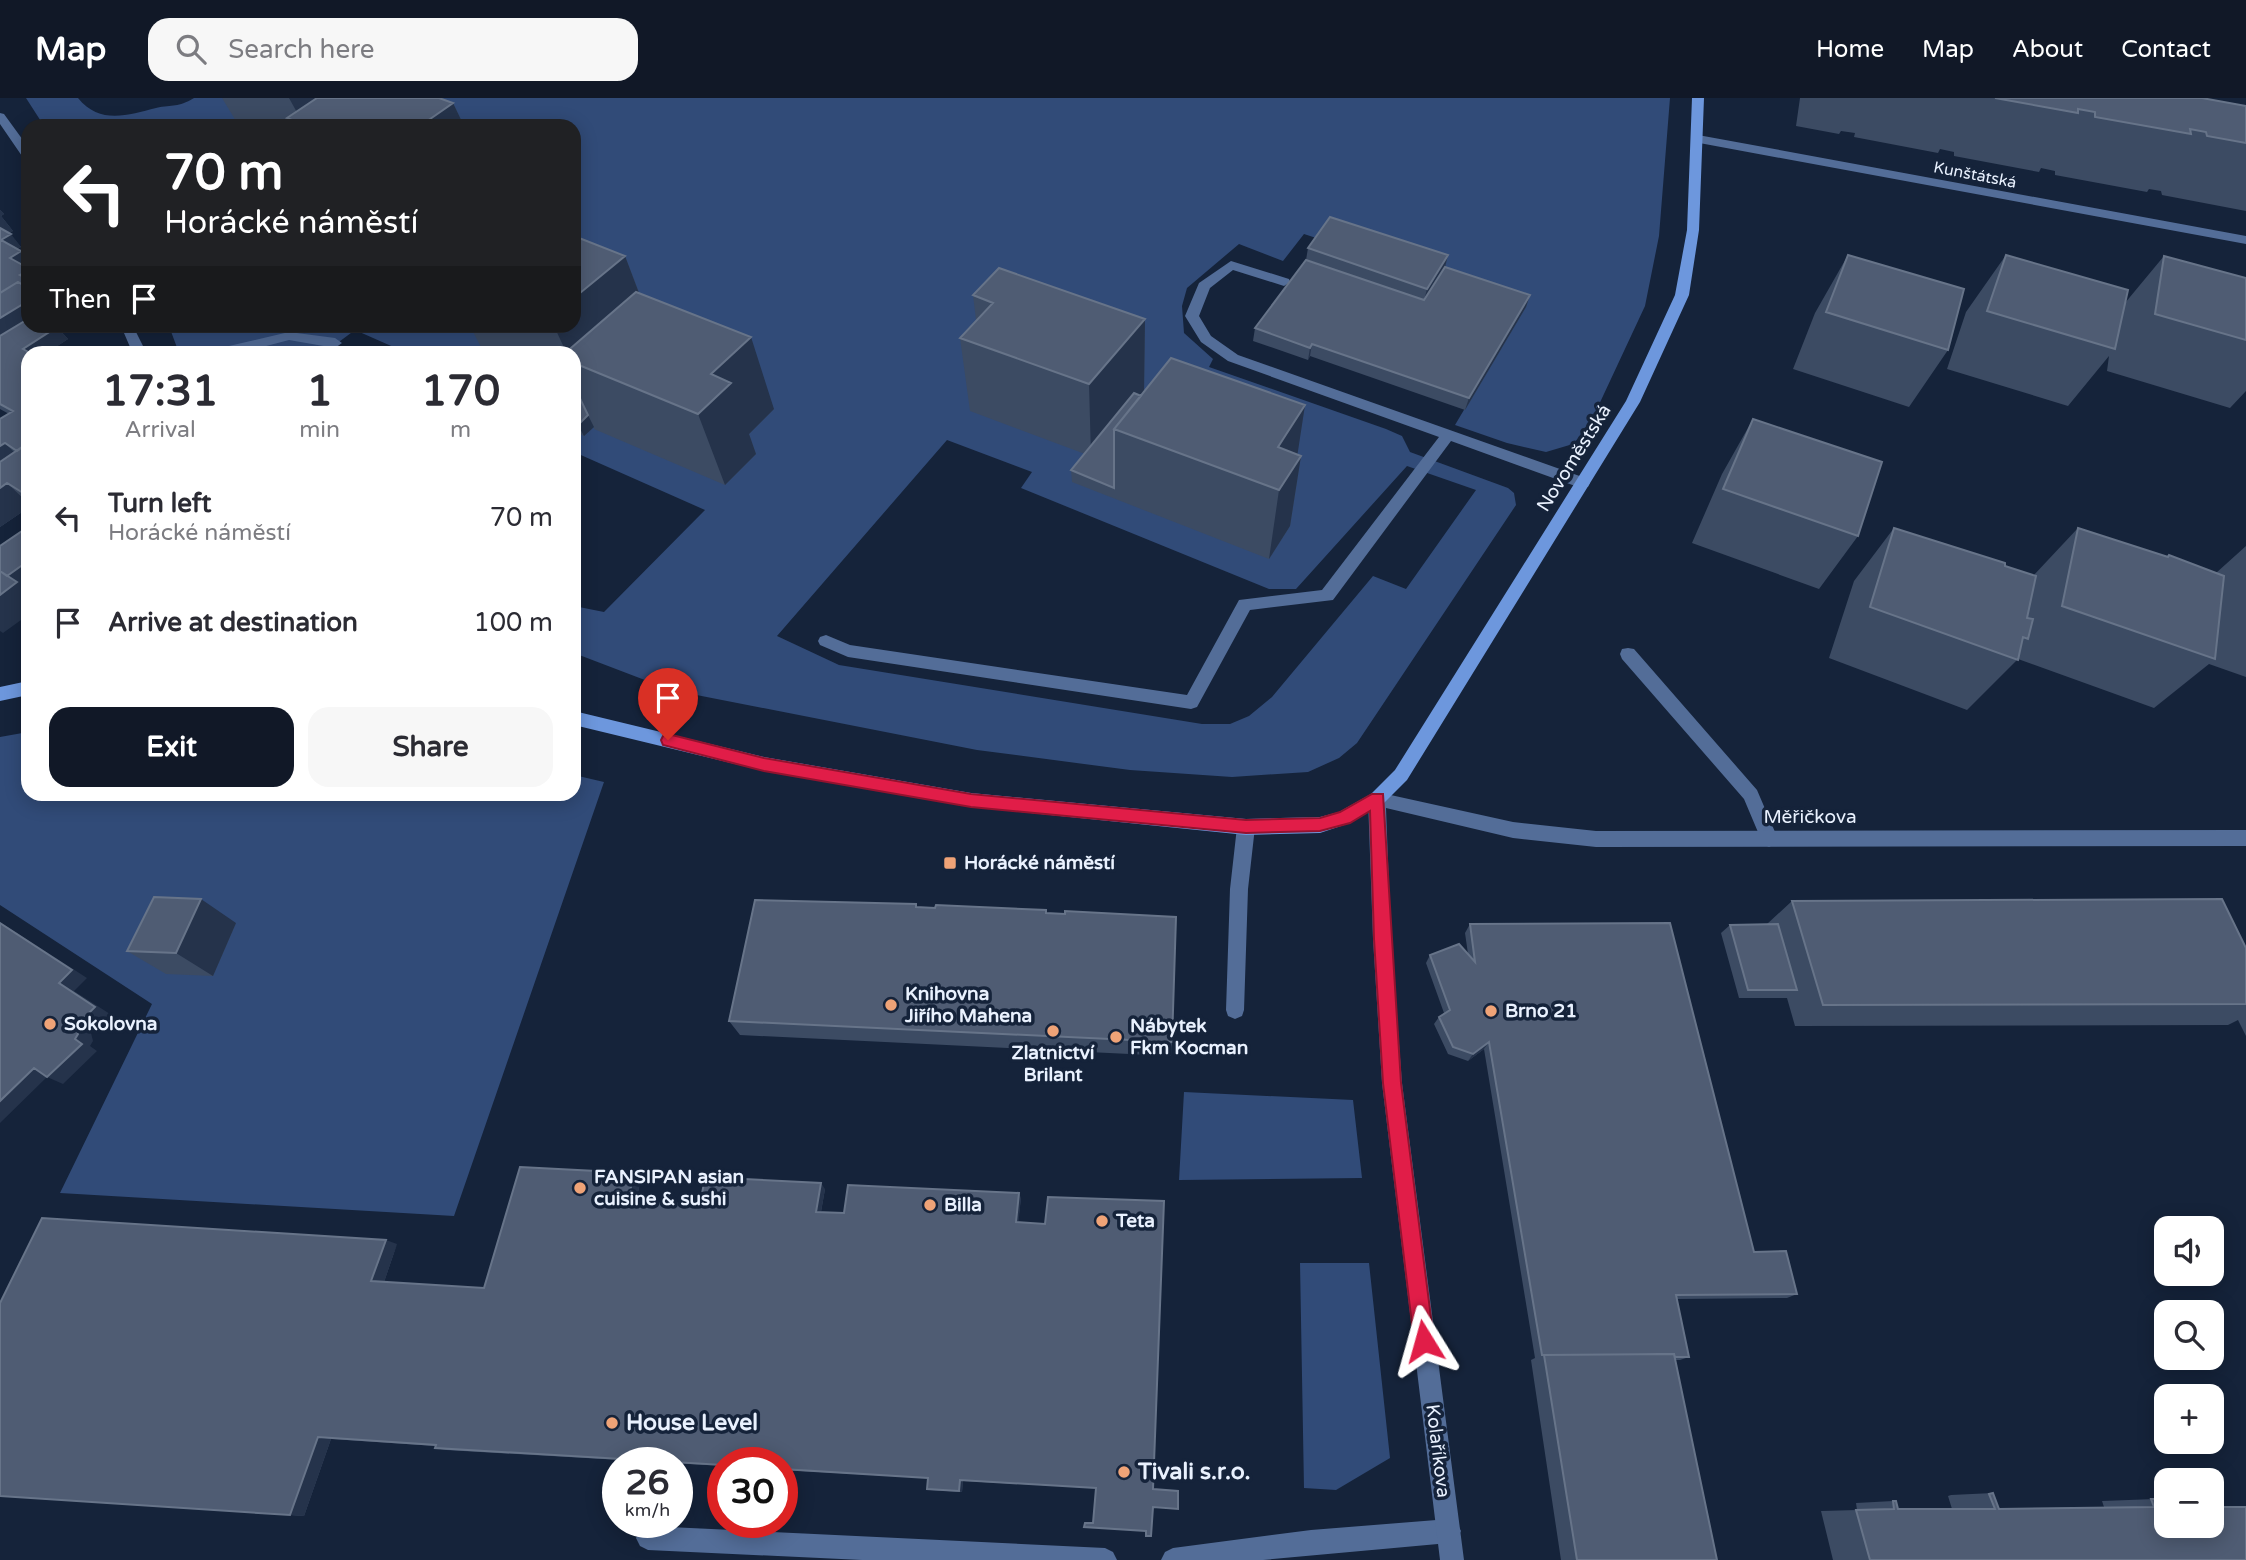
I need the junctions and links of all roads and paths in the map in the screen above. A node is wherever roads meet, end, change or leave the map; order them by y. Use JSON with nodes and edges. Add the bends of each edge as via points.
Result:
{"nodes":[{"id":1,"x":1698,"y":98,"type":"edge"},
{"id":2,"x":0,"y":116,"type":"edge"},
{"id":3,"x":1698,"y":139,"type":"junction"},
{"id":4,"x":21,"y":146,"type":"edge"},
{"id":5,"x":2246,"y":240,"type":"edge"},
{"id":6,"x":1284,"y":282,"type":"dead end"},
{"id":7,"x":335,"y":343,"type":"dead end"},
{"id":8,"x":248,"y":346,"type":"edge"},
{"id":9,"x":1448,"y":435,"type":"junction"},
{"id":10,"x":1583,"y":482,"type":"junction"},
{"id":11,"x":826,"y":641,"type":"dead end"},
{"id":12,"x":1629,"y":654,"type":"dead end"},
{"id":13,"x":21,"y":690,"type":"edge"},
{"id":14,"x":0,"y":694,"type":"edge"},
{"id":15,"x":581,"y":720,"type":"edge"},
{"id":16,"x":1377,"y":799,"type":"junction"},
{"id":17,"x":1246,"y":827,"type":"junction"},
{"id":18,"x":2246,"y":838,"type":"edge"},
{"id":19,"x":1769,"y":839,"type":"junction"},
{"id":20,"x":1235,"y":1010,"type":"dead end"},
{"id":21,"x":1449,"y":1531,"type":"junction"},
{"id":22,"x":648,"y":1538,"type":"dead end"},
{"id":23,"x":1311,"y":1542,"type":"junction"},
{"id":24,"x":1105,"y":1560,"type":"edge"},
{"id":25,"x":1173,"y":1560,"type":"edge"},
{"id":26,"x":1291,"y":1560,"type":"edge"},
{"id":27,"x":1452,"y":1560,"type":"edge"}],
"edges":[{"from":1,"to":3,"type":"street","name":"Novoměstská"},
{"from":2,"to":4,"type":"street"},
{"from":3,"to":5,"type":"street","name":"Kunštátská"},
{"from":3,"to":10,"type":"street","name":"Novoměstská","via":[[1693,230],[1682,295],[1633,402]]},
{"from":6,"to":9,"type":"street","via":[[1231,265],[1204,286],[1192,316],[1206,340],[1233,358]]},
{"from":7,"to":8,"type":"street","via":[[289,336]]},
{"from":9,"to":10,"type":"street"},
{"from":9,"to":11,"type":"street","via":[[1327,596],[1245,604],[1191,702],[848,651]]},
{"from":10,"to":16,"type":"street","name":"Novoměstská","via":[[1448,704],[1401,775]]},
{"from":12,"to":19,"type":"street","via":[[1751,795]]},
{"from":13,"to":14,"type":"street"},
{"from":15,"to":17,"type":"street","via":[[764,764],[971,800]]},
{"from":16,"to":17,"type":"street","via":[[1344,818],[1320,825]]},
{"from":16,"to":19,"type":"street","name":"Měřičkova","via":[[1513,830],[1596,839]]},
{"from":16,"to":21,"type":"street","name":"Kolaříkova","via":[[1392,1083]]},
{"from":17,"to":20,"type":"street"},
{"from":18,"to":19,"type":"street","name":"Měřičkova"},
{"from":21,"to":23,"type":"street"},
{"from":21,"to":27,"type":"street","name":"Kolaříkova"},
{"from":22,"to":24,"type":"street"},
{"from":23,"to":25,"type":"street"},
{"from":23,"to":26,"type":"street"}]}
